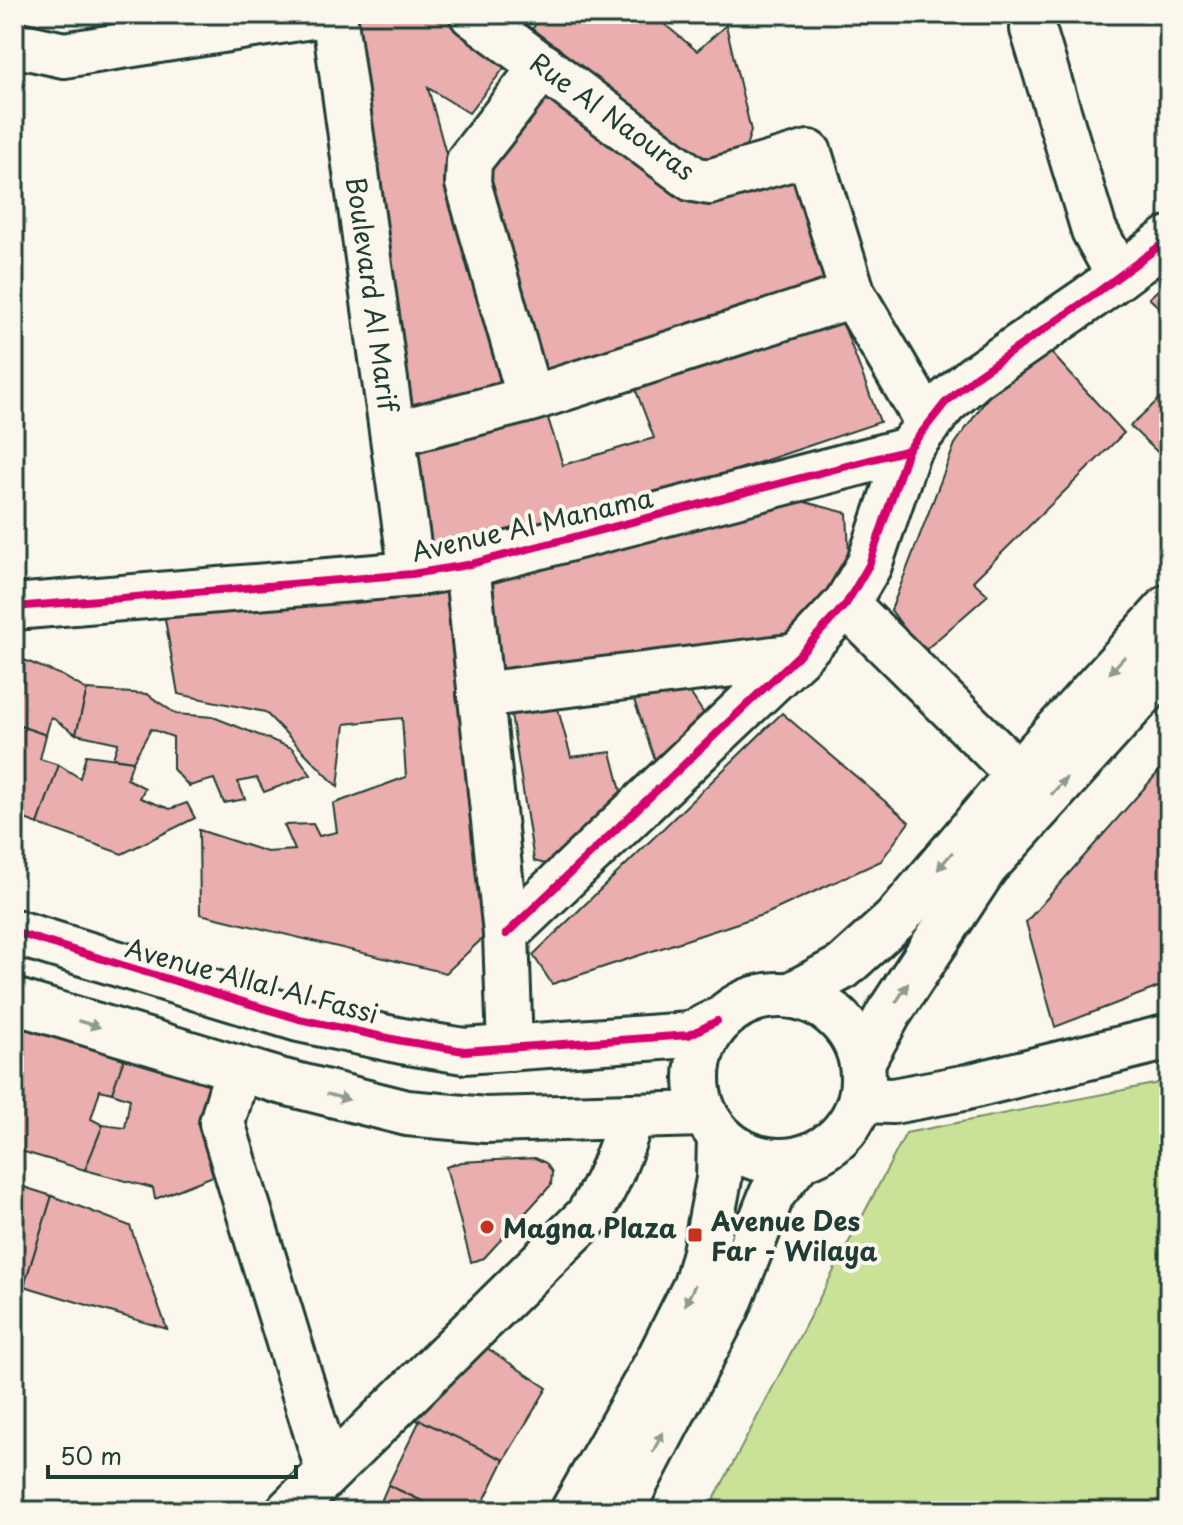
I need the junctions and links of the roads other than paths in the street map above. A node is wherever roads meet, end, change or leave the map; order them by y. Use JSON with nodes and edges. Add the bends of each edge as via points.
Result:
{"nodes":[{"id":1,"x":324,"y":14,"type":"edge"},
{"id":2,"x":334,"y":14,"type":"edge"},
{"id":3,"x":472,"y":14,"type":"edge"},
{"id":4,"x":1033,"y":29,"type":"dead end"},
{"id":5,"x":14,"y":44,"type":"edge"},
{"id":6,"x":543,"y":66,"type":"junction"},
{"id":7,"x":1169,"y":239,"type":"edge"},
{"id":8,"x":1119,"y":276,"type":"junction"},
{"id":9,"x":853,"y":295,"type":"junction"},
{"id":10,"x":530,"y":399,"type":"junction"},
{"id":11,"x":393,"y":434,"type":"junction"},
{"id":12,"x":918,"y":436,"type":"junction"},
{"id":13,"x":467,"y":565,"type":"junction"},
{"id":14,"x":412,"y":574,"type":"junction"},
{"id":15,"x":846,"y":604,"type":"junction"},
{"id":16,"x":14,"y":607,"type":"edge"},
{"id":17,"x":1169,"y":607,"type":"edge"},
{"id":18,"x":798,"y":656,"type":"junction"},
{"id":19,"x":1169,"y":664,"type":"edge"},
{"id":20,"x":480,"y":695,"type":"junction"},
{"id":21,"x":1018,"y":774,"type":"junction"},
{"id":22,"x":14,"y":932,"type":"edge"},
{"id":23,"x":506,"y":934,"type":"junction"},
{"id":24,"x":216,"y":994,"type":"junction"},
{"id":25,"x":793,"y":994,"type":"junction"},
{"id":26,"x":14,"y":1001,"type":"edge"},
{"id":27,"x":299,"y":1019,"type":"junction"},
{"id":28,"x":717,"y":1021,"type":"junction"},
{"id":29,"x":1169,"y":1037,"type":"edge"},
{"id":30,"x":510,"y":1048,"type":"junction"},
{"id":31,"x":197,"y":1057,"type":"junction"},
{"id":32,"x":238,"y":1068,"type":"junction"},
{"id":33,"x":862,"y":1080,"type":"junction"},
{"id":34,"x":280,"y":1081,"type":"junction"},
{"id":35,"x":631,"y":1117,"type":"junction"},
{"id":36,"x":712,"y":1126,"type":"junction"},
{"id":37,"x":800,"y":1159,"type":"junction"},
{"id":38,"x":328,"y":1470,"type":"junction"},
{"id":39,"x":289,"y":1511,"type":"edge"},
{"id":40,"x":573,"y":1511,"type":"edge"},
{"id":41,"x":621,"y":1511,"type":"edge"}],
"edges":[{"from":1,"to":5,"type":"street","via":[[64,55]]},
{"from":2,"to":11,"type":"street","name":"Boulevard Al Marif"},
{"from":3,"to":6,"type":"street","name":"Rue Al Naouras"},
{"from":4,"to":8,"type":"street","via":[[1094,230]]},
{"from":6,"to":9,"type":"street","name":"Rue Al Naouras","via":[[693,179],[709,182],[809,153]]},
{"from":6,"to":10,"type":"street","via":[[467,168]]},
{"from":7,"to":8,"type":"street"},
{"from":8,"to":12,"type":"street","via":[[975,377]]},
{"from":9,"to":10,"type":"street"},
{"from":9,"to":12,"type":"street"},
{"from":10,"to":11,"type":"street"},
{"from":11,"to":14,"type":"street","name":"Boulevard Al Marif"},
{"from":12,"to":13,"type":"street","name":"Avenue Al Manama"},
{"from":12,"to":15,"type":"street","via":[[869,565]]},
{"from":13,"to":14,"type":"street","name":"Avenue Al Manama"},
{"from":13,"to":20,"type":"street"},
{"from":14,"to":16,"type":"street","name":"Avenue Al Manama"},
{"from":15,"to":18,"type":"street"},
{"from":15,"to":21,"type":"street"},
{"from":17,"to":21,"type":"street","one_way":true},
{"from":18,"to":20,"type":"street"},
{"from":18,"to":23,"type":"street"},
{"from":33,"to":19,"type":"street","one_way":true,"via":[[889,1013],[985,867]]},
{"from":20,"to":23,"type":"street"},
{"from":21,"to":25,"type":"street","one_way":true,"via":[[895,920],[843,967]]},
{"from":22,"to":24,"type":"street","name":"Avenue Allal Al Fassi"},
{"from":23,"to":30,"type":"street"},
{"from":24,"to":27,"type":"street","name":"Avenue Allal Al Fassi"},
{"from":24,"to":31,"type":"street"},
{"from":25,"to":28,"type":"street","via":[[765,995],[739,1004]]},
{"from":25,"to":33,"type":"street","via":[[824,1006],[849,1029]]},
{"from":26,"to":31,"type":"street","one_way":true},
{"from":27,"to":30,"type":"street","name":"Avenue Allal Al Fassi","via":[[464,1051]]},
{"from":27,"to":34,"type":"street"},
{"from":28,"to":30,"type":"street","name":"Avenue Allal Al Fassi","via":[[689,1035]]},
{"from":28,"to":36,"type":"street","via":[[696,1065],[697,1090]]},
{"from":29,"to":33,"type":"street","via":[[893,1101]]},
{"from":31,"to":32,"type":"street"},
{"from":32,"to":34,"type":"street"},
{"from":32,"to":38,"type":"street","via":[[222,1123]]},
{"from":33,"to":37,"type":"street","via":[[849,1127],[827,1148]]},
{"from":34,"to":35,"type":"street","one_way":true,"via":[[407,1113],[486,1120]]},
{"from":35,"to":36,"type":"street"},
{"from":35,"to":38,"type":"street","via":[[615,1168],[587,1217]]},
{"from":36,"to":37,"type":"street","via":[[757,1159]]},
{"from":36,"to":40,"type":"street","one_way":true,"via":[[719,1179],[696,1285]]},
{"from":41,"to":37,"type":"street","one_way":true,"via":[[727,1308],[772,1194]]},
{"from":38,"to":39,"type":"street"}]}
